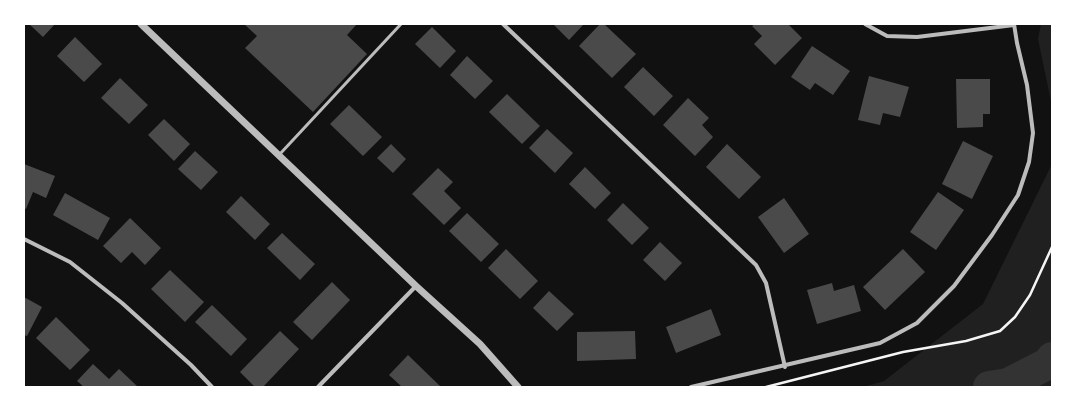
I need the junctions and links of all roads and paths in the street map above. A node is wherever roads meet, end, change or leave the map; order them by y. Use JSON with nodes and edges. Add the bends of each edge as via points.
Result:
{"nodes":[{"id":1,"x":141,"y":24,"type":"edge"},
{"id":2,"x":401,"y":24,"type":"edge"},
{"id":3,"x":504,"y":24,"type":"edge"},
{"id":4,"x":865,"y":24,"type":"edge"},
{"id":5,"x":1014,"y":24,"type":"edge"},
{"id":6,"x":279,"y":155,"type":"junction"},
{"id":7,"x":24,"y":239,"type":"edge"},
{"id":8,"x":1052,"y":247,"type":"edge"},
{"id":9,"x":416,"y":286,"type":"junction"},
{"id":10,"x":785,"y":366,"type":"junction"},
{"id":11,"x":212,"y":387,"type":"edge"},
{"id":12,"x":318,"y":387,"type":"edge"},
{"id":13,"x":518,"y":387,"type":"edge"},
{"id":14,"x":691,"y":387,"type":"edge"},
{"id":15,"x":766,"y":387,"type":"edge"}],
"edges":[{"from":1,"to":6,"type":"street"},
{"from":2,"to":6,"type":"lane"},
{"from":3,"to":10,"type":"street","via":[[756,264],[766,283]]},
{"from":4,"to":5,"type":"street","via":[[887,36],[917,37]]},
{"from":5,"to":10,"type":"street","via":[[1027,85],[1033,134],[1029,162],[1018,195],[992,234],[954,286],[917,323],[880,343]]},
{"from":6,"to":9,"type":"street"},
{"from":7,"to":11,"type":"street","via":[[70,262],[185,360]]},
{"from":8,"to":15,"type":"path","via":[[1030,295],[1015,317],[1000,330],[966,342],[903,352]]},
{"from":9,"to":12,"type":"street"},
{"from":9,"to":13,"type":"street","via":[[480,344]]},
{"from":10,"to":14,"type":"street"}]}
